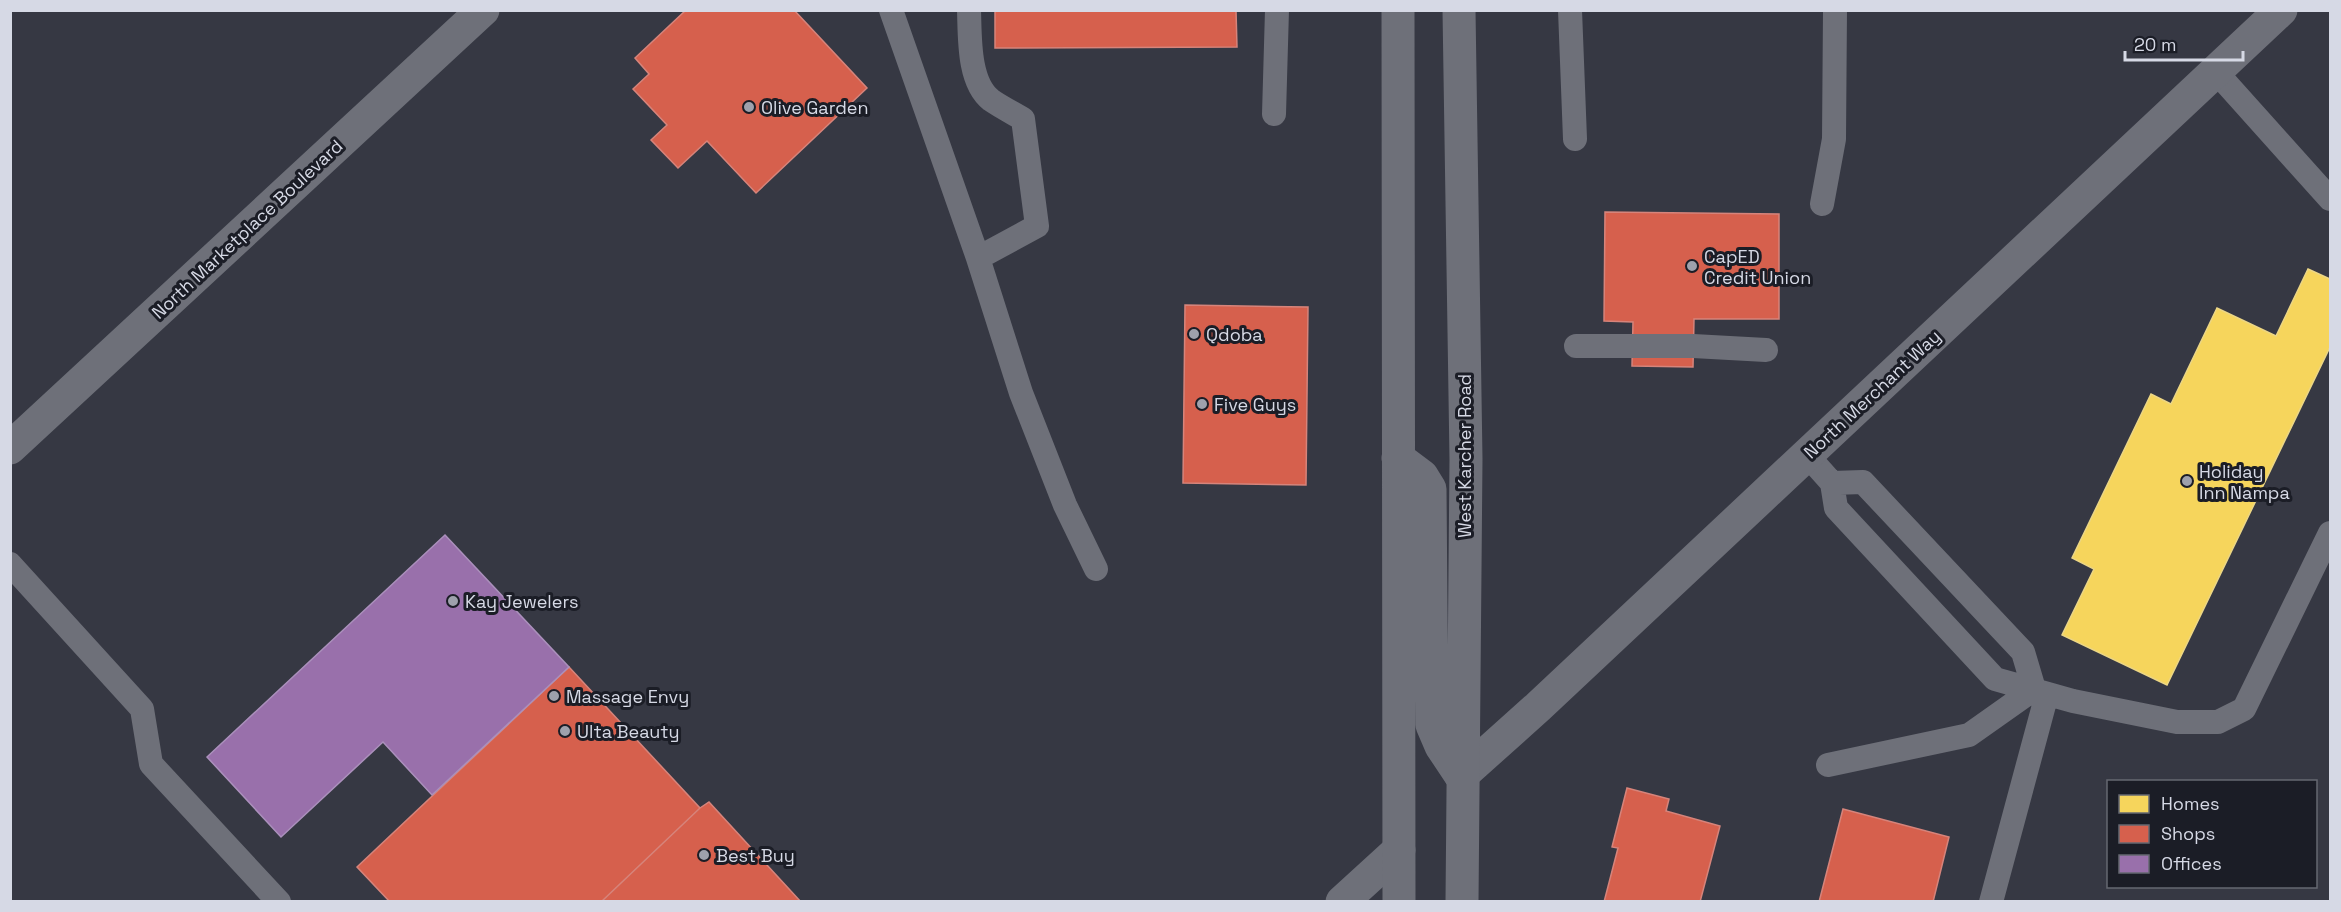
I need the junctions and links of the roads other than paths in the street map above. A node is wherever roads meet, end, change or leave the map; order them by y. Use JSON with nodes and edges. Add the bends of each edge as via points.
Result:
{"nodes":[{"id":1,"x":483,"y":10,"type":"edge"},
{"id":2,"x":891,"y":10,"type":"edge"},
{"id":3,"x":969,"y":10,"type":"edge"},
{"id":4,"x":1277,"y":10,"type":"edge"},
{"id":5,"x":1398,"y":10,"type":"edge"},
{"id":6,"x":1459,"y":10,"type":"edge"},
{"id":7,"x":1835,"y":10,"type":"edge"},
{"id":8,"x":2282,"y":10,"type":"edge"},
{"id":9,"x":1570,"y":11,"type":"edge"},
{"id":10,"x":2217,"y":73,"type":"junction"},
{"id":11,"x":1274,"y":114,"type":"dead end"},
{"id":12,"x":1575,"y":139,"type":"dead end"},
{"id":13,"x":2331,"y":199,"type":"edge"},
{"id":14,"x":1822,"y":204,"type":"dead end"},
{"id":15,"x":978,"y":258,"type":"junction"},
{"id":16,"x":1576,"y":346,"type":"dead end"},
{"id":17,"x":1766,"y":350,"type":"dead end"},
{"id":18,"x":10,"y":448,"type":"edge"},
{"id":19,"x":1807,"y":455,"type":"junction"},
{"id":20,"x":1398,"y":458,"type":"junction"},
{"id":21,"x":1832,"y":483,"type":"junction"},
{"id":22,"x":2331,"y":533,"type":"edge"},
{"id":23,"x":10,"y":564,"type":"edge"},
{"id":24,"x":1096,"y":569,"type":"dead end"},
{"id":25,"x":2041,"y":691,"type":"junction"},
{"id":26,"x":1828,"y":765,"type":"dead end"},
{"id":27,"x":1461,"y":776,"type":"junction"},
{"id":28,"x":1399,"y":850,"type":"junction"},
{"id":29,"x":279,"y":902,"type":"edge"},
{"id":30,"x":1342,"y":902,"type":"edge"},
{"id":31,"x":1399,"y":902,"type":"edge"},
{"id":32,"x":1462,"y":902,"type":"edge"},
{"id":33,"x":1991,"y":902,"type":"edge"}],
"edges":[{"from":1,"to":18,"type":"main road","name":"North Marketplace Boulevard"},
{"from":2,"to":15,"type":"lane"},
{"from":3,"to":15,"type":"lane","via":[[970,42],[978,80],[989,98],[1023,119],[1037,226]]},
{"from":4,"to":11,"type":"lane"},
{"from":5,"to":20,"type":"main road"},
{"from":6,"to":27,"type":"main road","name":"West Karcher Road","via":[[1466,459]]},
{"from":7,"to":14,"type":"lane","via":[[1834,139]]},
{"from":8,"to":10,"type":"main road","name":"North Merchant Way"},
{"from":9,"to":12,"type":"lane"},
{"from":10,"to":13,"type":"lane"},
{"from":10,"to":19,"type":"main road","name":"North Merchant Way"},
{"from":15,"to":24,"type":"lane","via":[[1021,393],[1065,505]]},
{"from":16,"to":17,"type":"lane"},
{"from":19,"to":21,"type":"lane"},
{"from":19,"to":27,"type":"main road","name":"North Merchant Way"},
{"from":20,"to":27,"type":"main road","via":[[1422,476],[1430,489],[1432,725],[1440,746]]},
{"from":20,"to":28,"type":"main road"},
{"from":21,"to":25,"type":"lane","via":[[1836,508],[1995,679]]},
{"from":21,"to":25,"type":"lane","via":[[1863,482],[2024,652]]},
{"from":22,"to":25,"type":"lane","via":[[2254,694],[2244,709],[2234,715],[2218,722],[2177,722]]},
{"from":23,"to":29,"type":"lane","via":[[142,709],[151,764]]},
{"from":25,"to":26,"type":"lane","via":[[1969,735]]},
{"from":25,"to":33,"type":"lane"},
{"from":27,"to":32,"type":"main road","name":"West Karcher Road"},
{"from":28,"to":30,"type":"main road"},
{"from":28,"to":31,"type":"main road"}]}
